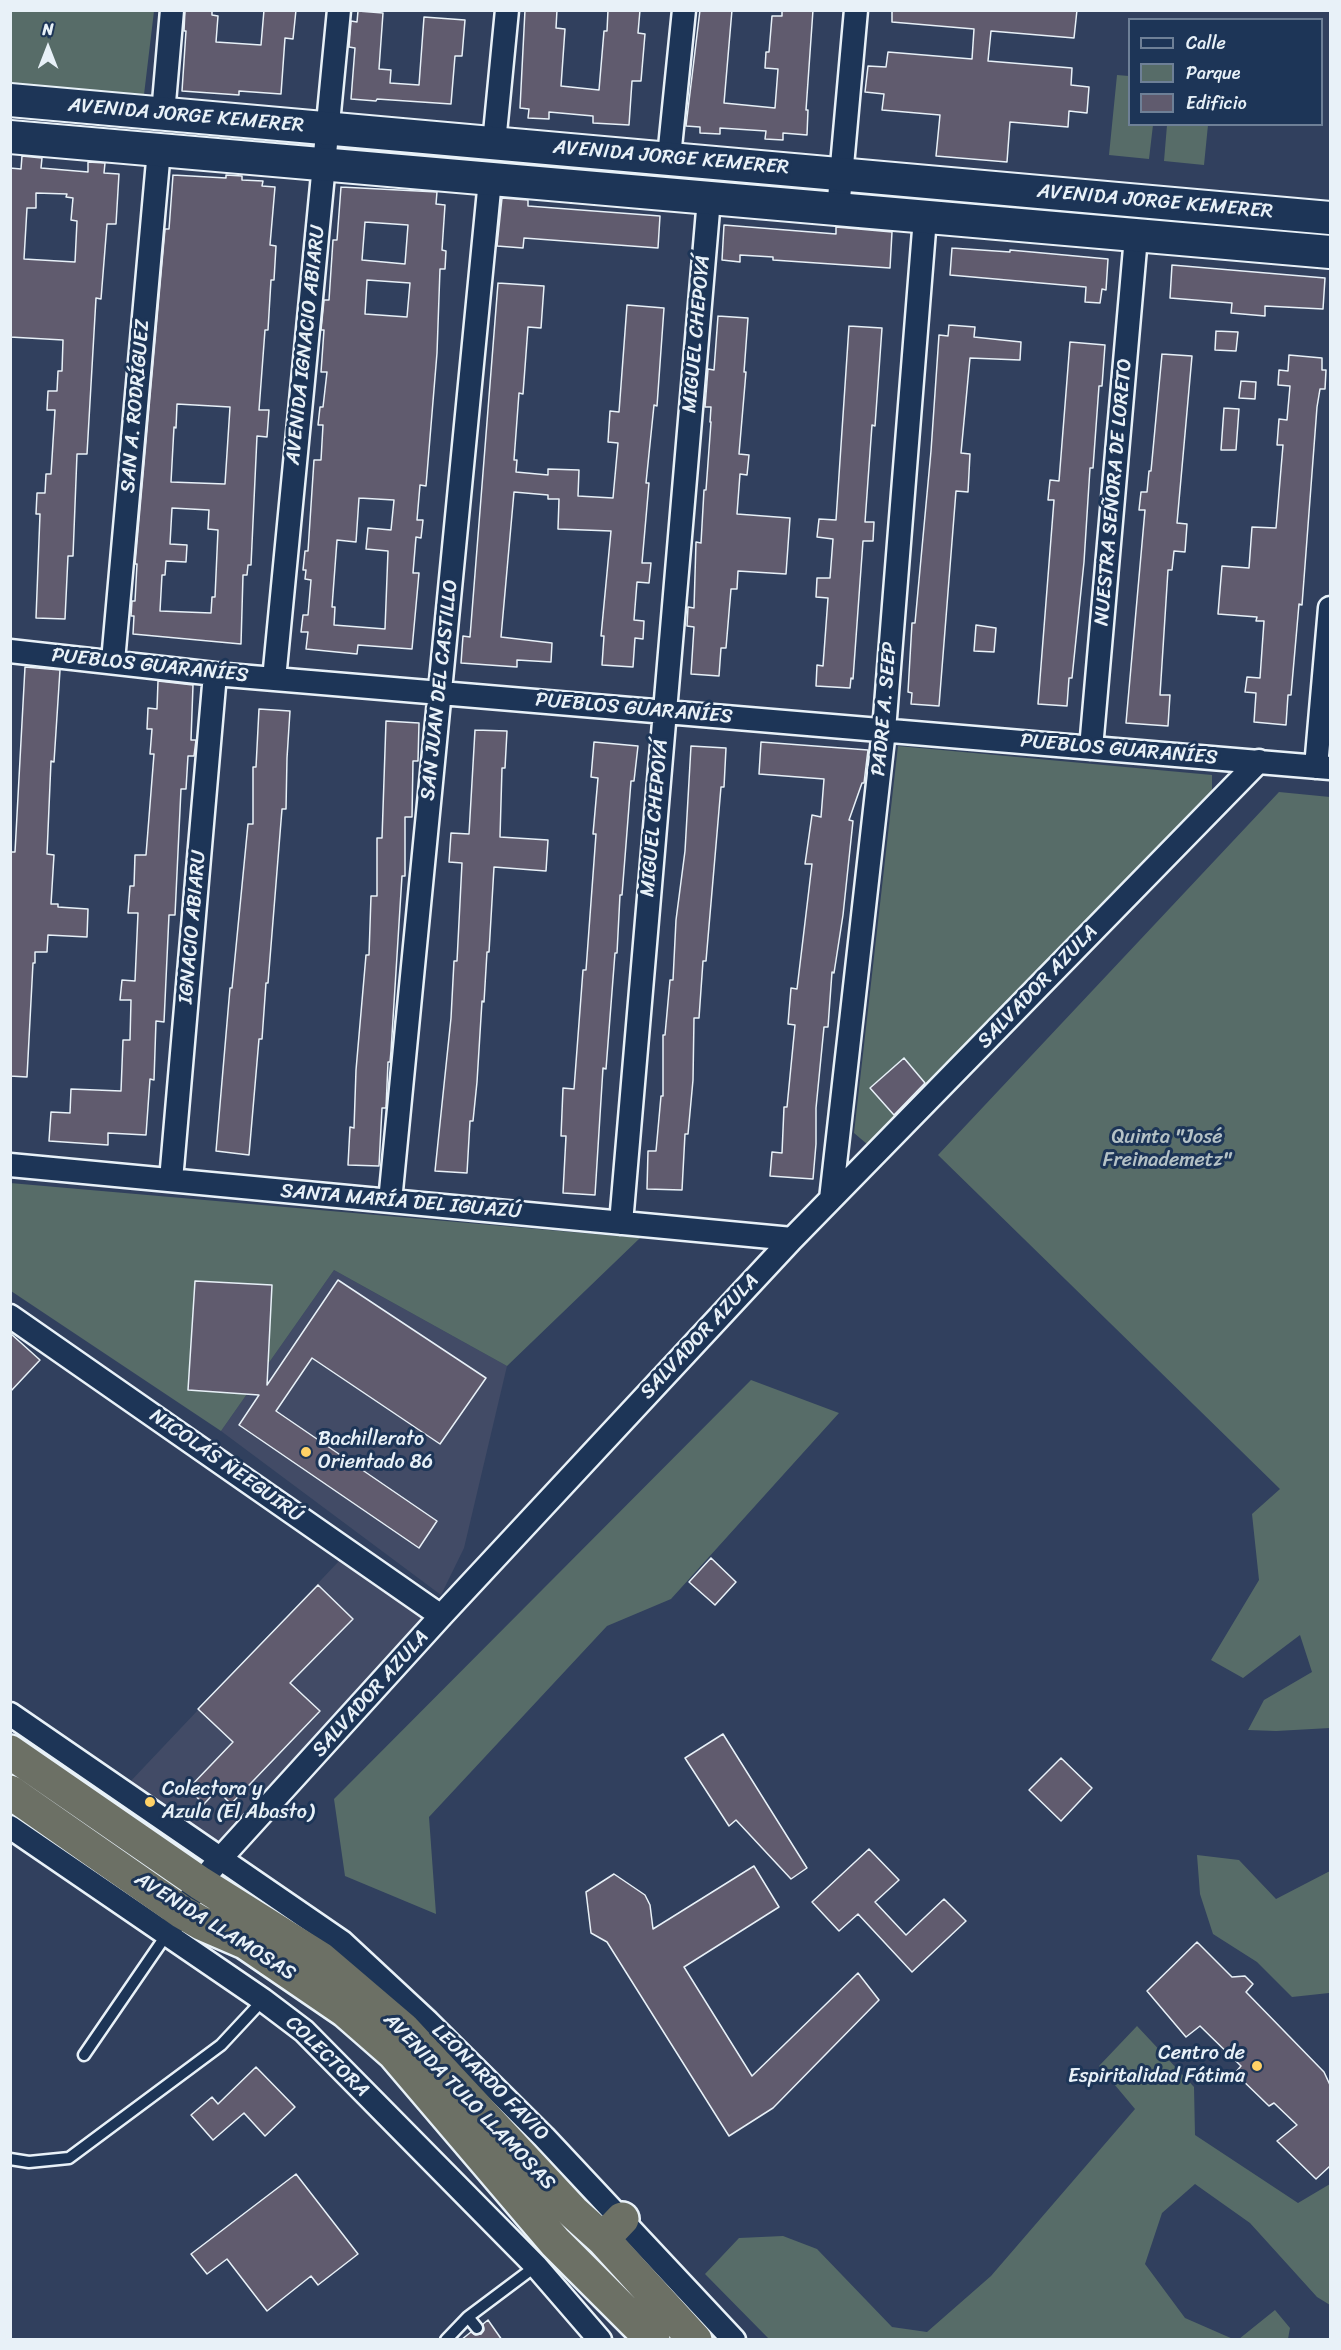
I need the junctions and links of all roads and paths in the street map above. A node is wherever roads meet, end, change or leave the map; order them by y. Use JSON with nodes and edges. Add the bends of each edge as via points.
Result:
{"nodes":[{"id":1,"x":172,"y":10,"type":"edge"},
{"id":2,"x":339,"y":10,"type":"edge"},
{"id":3,"x":507,"y":10,"type":"edge"},
{"id":4,"x":684,"y":10,"type":"edge"},
{"id":5,"x":856,"y":10,"type":"edge"},
{"id":6,"x":10,"y":100,"type":"edge"},
{"id":7,"x":162,"y":114,"type":"junction"},
{"id":8,"x":327,"y":128,"type":"junction"},
{"id":9,"x":10,"y":137,"type":"edge"},
{"id":10,"x":494,"y":143,"type":"junction"},
{"id":11,"x":159,"y":150,"type":"junction"},
{"id":12,"x":669,"y":157,"type":"junction"},
{"id":13,"x":324,"y":164,"type":"junction"},
{"id":14,"x":841,"y":174,"type":"junction"},
{"id":15,"x":490,"y":180,"type":"junction"},
{"id":16,"x":709,"y":199,"type":"junction"},
{"id":17,"x":838,"y":210,"type":"junction"},
{"id":18,"x":925,"y":218,"type":"junction"},
{"id":19,"x":1330,"y":218,"type":"edge"},
{"id":20,"x":1136,"y":237,"type":"junction"},
{"id":21,"x":1330,"y":252,"type":"edge"},
{"id":22,"x":1330,"y":608,"type":"edge"},
{"id":23,"x":10,"y":651,"type":"edge"},
{"id":24,"x":113,"y":661,"type":"junction"},
{"id":25,"x":215,"y":674,"type":"junction"},
{"id":26,"x":274,"y":679,"type":"junction"},
{"id":27,"x":440,"y":693,"type":"junction"},
{"id":28,"x":664,"y":712,"type":"junction"},
{"id":29,"x":884,"y":730,"type":"junction"},
{"id":30,"x":1091,"y":748,"type":"junction"},
{"id":31,"x":1259,"y":761,"type":"junction"},
{"id":32,"x":1323,"y":767,"type":"edge"},
{"id":33,"x":10,"y":1165,"type":"edge"},
{"id":34,"x":171,"y":1180,"type":"junction"},
{"id":35,"x":831,"y":1199,"type":"junction"},
{"id":36,"x":390,"y":1201,"type":"junction"},
{"id":37,"x":621,"y":1223,"type":"junction"},
{"id":38,"x":792,"y":1239,"type":"junction"},
{"id":39,"x":10,"y":1316,"type":"edge"},
{"id":40,"x":441,"y":1616,"type":"junction"},
{"id":41,"x":10,"y":1714,"type":"edge"},
{"id":42,"x":10,"y":1752,"type":"edge"},
{"id":43,"x":10,"y":1792,"type":"edge"},
{"id":44,"x":10,"y":1827,"type":"edge"},
{"id":45,"x":210,"y":1871,"type":"junction"},
{"id":46,"x":174,"y":1923,"type":"junction"},
{"id":47,"x":263,"y":2000,"type":"junction"},
{"id":48,"x":84,"y":2055,"type":"dead end"},
{"id":49,"x":10,"y":2159,"type":"edge"},
{"id":50,"x":613,"y":2229,"type":"junction"},
{"id":51,"x":536,"y":2266,"type":"junction"},
{"id":52,"x":468,"y":2317,"type":"junction"},
{"id":53,"x":477,"y":2328,"type":"dead end"},
{"id":54,"x":447,"y":2340,"type":"edge"},
{"id":55,"x":600,"y":2340,"type":"edge"},
{"id":56,"x":653,"y":2340,"type":"edge"},
{"id":57,"x":695,"y":2340,"type":"edge"},
{"id":58,"x":734,"y":2340,"type":"edge"}],
"edges":[{"from":1,"to":7,"type":"street"},
{"from":2,"to":8,"type":"street","name":"AVENIDA IGNACIO ABIARU"},
{"from":3,"to":10,"type":"street"},
{"from":4,"to":12,"type":"street"},
{"from":5,"to":14,"type":"street"},
{"from":6,"to":7,"type":"main road","name":"AVENIDA JORGE KEMERER"},
{"from":7,"to":8,"type":"main road","name":"AVENIDA JORGE KEMERER"},
{"from":8,"to":10,"type":"main road","name":"AVENIDA JORGE KEMERER"},
{"from":8,"to":13,"type":"street","name":"AVENIDA IGNACIO ABIARU"},
{"from":9,"to":11,"type":"main road","name":"AVENIDA JORGE KEMERER"},
{"from":10,"to":12,"type":"main road","name":"AVENIDA JORGE KEMERER"},
{"from":11,"to":13,"type":"main road","name":"AVENIDA JORGE KEMERER"},
{"from":11,"to":24,"type":"street","name":"SAN A. RODRÍGUEZ"},
{"from":12,"to":14,"type":"main road","name":"AVENIDA JORGE KEMERER"},
{"from":13,"to":15,"type":"main road","name":"AVENIDA JORGE KEMERER"},
{"from":13,"to":26,"type":"street","name":"AVENIDA IGNACIO ABIARU"},
{"from":14,"to":17,"type":"street"},
{"from":14,"to":19,"type":"main road","name":"AVENIDA JORGE KEMERER"},
{"from":15,"to":16,"type":"main road","name":"AVENIDA JORGE KEMERER"},
{"from":15,"to":27,"type":"street","name":"SAN JUAN DEL CASTILLO"},
{"from":16,"to":17,"type":"main road","name":"AVENIDA JORGE KEMERER"},
{"from":16,"to":28,"type":"street","name":"MIGUEL CHEPOYÁ"},
{"from":17,"to":18,"type":"main road","name":"AVENIDA JORGE KEMERER"},
{"from":18,"to":20,"type":"main road","name":"AVENIDA JORGE KEMERER"},
{"from":18,"to":29,"type":"street","name":"PADRE A. SEEP"},
{"from":20,"to":21,"type":"main road","name":"AVENIDA JORGE KEMERER"},
{"from":20,"to":30,"type":"street","name":"NUESTRA SEÑORA DE LORETO"},
{"from":22,"to":32,"type":"street"},
{"from":23,"to":24,"type":"street","name":"PUEBLOS GUARANÍES"},
{"from":24,"to":25,"type":"street","name":"PUEBLOS GUARANÍES"},
{"from":25,"to":26,"type":"street","name":"PUEBLOS GUARANÍES"},
{"from":25,"to":34,"type":"street","name":"IGNACIO ABIARU"},
{"from":26,"to":27,"type":"street","name":"PUEBLOS GUARANÍES"},
{"from":27,"to":28,"type":"street","name":"PUEBLOS GUARANÍES"},
{"from":27,"to":36,"type":"street","name":"SAN JUAN DEL CASTILLO"},
{"from":28,"to":29,"type":"street","name":"PUEBLOS GUARANÍES"},
{"from":28,"to":37,"type":"street","name":"MIGUEL CHEPOYÁ"},
{"from":29,"to":30,"type":"street","name":"PUEBLOS GUARANÍES"},
{"from":29,"to":35,"type":"street","name":"PADRE A. SEEP"},
{"from":30,"to":31,"type":"street","name":"PUEBLOS GUARANÍES"},
{"from":31,"to":32,"type":"street","name":"PUEBLOS GUARANÍES"},
{"from":31,"to":35,"type":"street","name":"SALVADOR AZULA"},
{"from":33,"to":34,"type":"street","name":"SANTA MARÍA DEL IGUAZÚ"},
{"from":34,"to":36,"type":"street","name":"SANTA MARÍA DEL IGUAZÚ"},
{"from":35,"to":38,"type":"street","name":"SALVADOR AZULA"},
{"from":36,"to":37,"type":"street","name":"SANTA MARÍA DEL IGUAZÚ"},
{"from":37,"to":38,"type":"street","name":"SANTA MARÍA DEL IGUAZÚ"},
{"from":38,"to":40,"type":"street","name":"SALVADOR AZULA"},
{"from":39,"to":40,"type":"street","name":"NICOLÁS ÑEEGUIRÚ"},
{"from":40,"to":45,"type":"street","name":"SALVADOR AZULA"},
{"from":41,"to":45,"type":"street"},
{"from":42,"to":45,"type":"highway","name":"AVENIDA TULO LLAMOSAS"},
{"from":43,"to":46,"type":"highway","name":"AVENIDA LLAMOSAS"},
{"from":44,"to":46,"type":"street","name":"COLECTORA"},
{"from":45,"to":46,"type":"street","name":"SALVADOR AZULA"},
{"from":45,"to":50,"type":"highway","name":"AVENIDA TULO LLAMOSAS","via":[[403,2029],[573,2212]]},
{"from":46,"to":47,"type":"street","name":"COLECTORA"},
{"from":46,"to":48,"type":"lane"},
{"from":46,"to":56,"type":"highway","name":"AVENIDA LLAMOSAS","via":[[201,1923],[245,1942],[346,2011],[394,2053],[555,2242]]},
{"from":47,"to":49,"type":"lane","via":[[221,2045],[69,2158],[29,2162]]},
{"from":47,"to":51,"type":"street","name":"COLECTORA","via":[[304,2031]]},
{"from":50,"to":57,"type":"highway","name":"AVENIDA TULO LLAMOSAS"},
{"from":50,"to":58,"type":"street"},
{"from":51,"to":52,"type":"lane"},
{"from":51,"to":55,"type":"street","name":"COLECTORA"},
{"from":52,"to":53,"type":"lane"},
{"from":52,"to":54,"type":"lane"}]}
